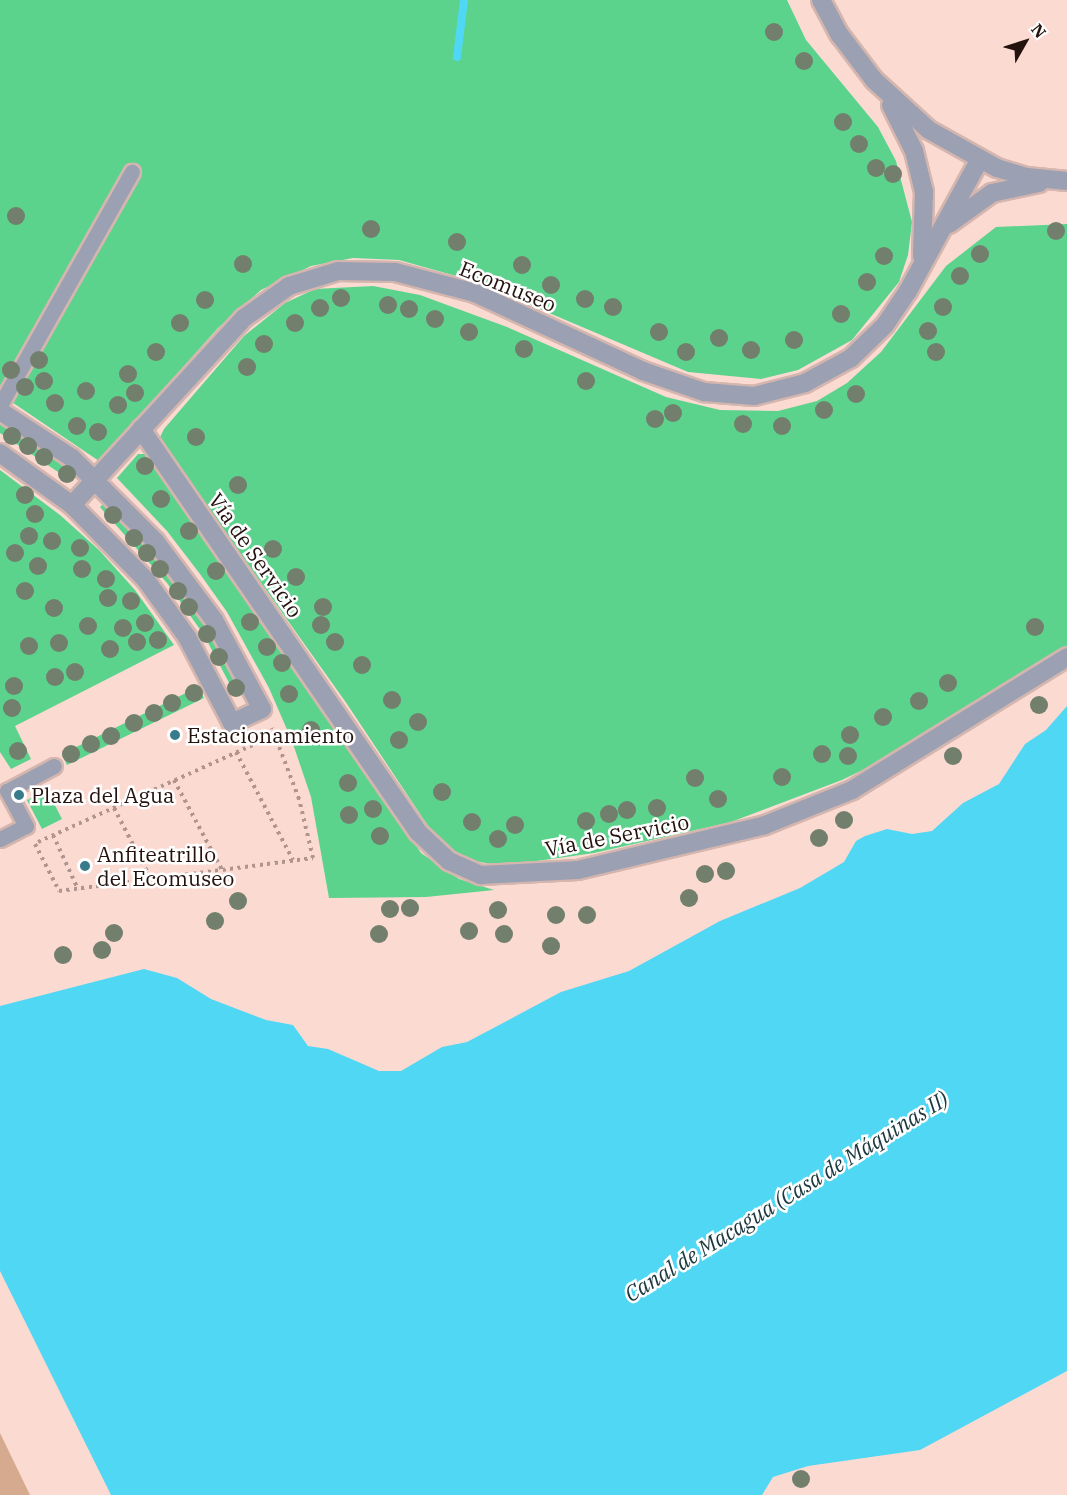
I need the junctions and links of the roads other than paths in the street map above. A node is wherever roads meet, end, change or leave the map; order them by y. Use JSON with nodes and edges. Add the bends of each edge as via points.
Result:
{"nodes":[{"id":1,"x":821,"y":0,"type":"edge"},
{"id":2,"x":874,"y":80,"type":"junction"},
{"id":3,"x":980,"y":159,"type":"junction"},
{"id":4,"x":132,"y":172,"type":"dead end"},
{"id":5,"x":1058,"y":181,"type":"edge"},
{"id":6,"x":938,"y":236,"type":"junction"},
{"id":7,"x":921,"y":267,"type":"junction"},
{"id":8,"x":0,"y":405,"type":"edge"},
{"id":9,"x":0,"y":411,"type":"edge"},
{"id":10,"x":141,"y":429,"type":"junction"},
{"id":11,"x":0,"y":453,"type":"edge"},
{"id":12,"x":96,"y":479,"type":"junction"},
{"id":13,"x":72,"y":505,"type":"junction"},
{"id":14,"x":1067,"y":657,"type":"edge"},
{"id":15,"x":54,"y":766,"type":"dead end"},
{"id":16,"x":6,"y":836,"type":"edge"}],
"edges":[{"from":1,"to":2,"type":"street","via":[[840,35]]},
{"from":2,"to":3,"type":"street","via":[[929,129]]},
{"from":2,"to":7,"type":"street","name":"Ecomuseo","via":[[899,117],[922,182],[925,236]]},
{"from":3,"to":5,"type":"street","via":[[1027,177]]},
{"from":3,"to":6,"type":"street","name":"Ecomuseo"},
{"from":4,"to":8,"type":"lane"},
{"from":5,"to":6,"type":"street","name":"Ecomuseo","via":[[992,193],[958,216]]},
{"from":6,"to":7,"type":"street","name":"Ecomuseo"},
{"from":7,"to":10,"type":"street","name":"Ecomuseo","via":[[885,325],[851,358],[806,384],[754,396],[723,395],[673,384],[475,293],[435,281],[367,269],[330,273],[290,286],[244,318]]},
{"from":9,"to":12,"type":"street"},
{"from":10,"to":12,"type":"street","name":"Ecomuseo"},
{"from":10,"to":14,"type":"street","name":"Vía de Servicio","via":[[418,832],[449,861],[481,875],[578,870],[765,825],[852,790]]},
{"from":11,"to":13,"type":"street"},
{"from":12,"to":13,"type":"street","name":"Ecomuseo"},
{"from":12,"to":13,"type":"street","via":[[155,541],[188,583],[214,620],[262,709],[232,723],[179,624],[146,580]]},
{"from":15,"to":16,"type":"lane","via":[[7,790],[26,826]]}]}
